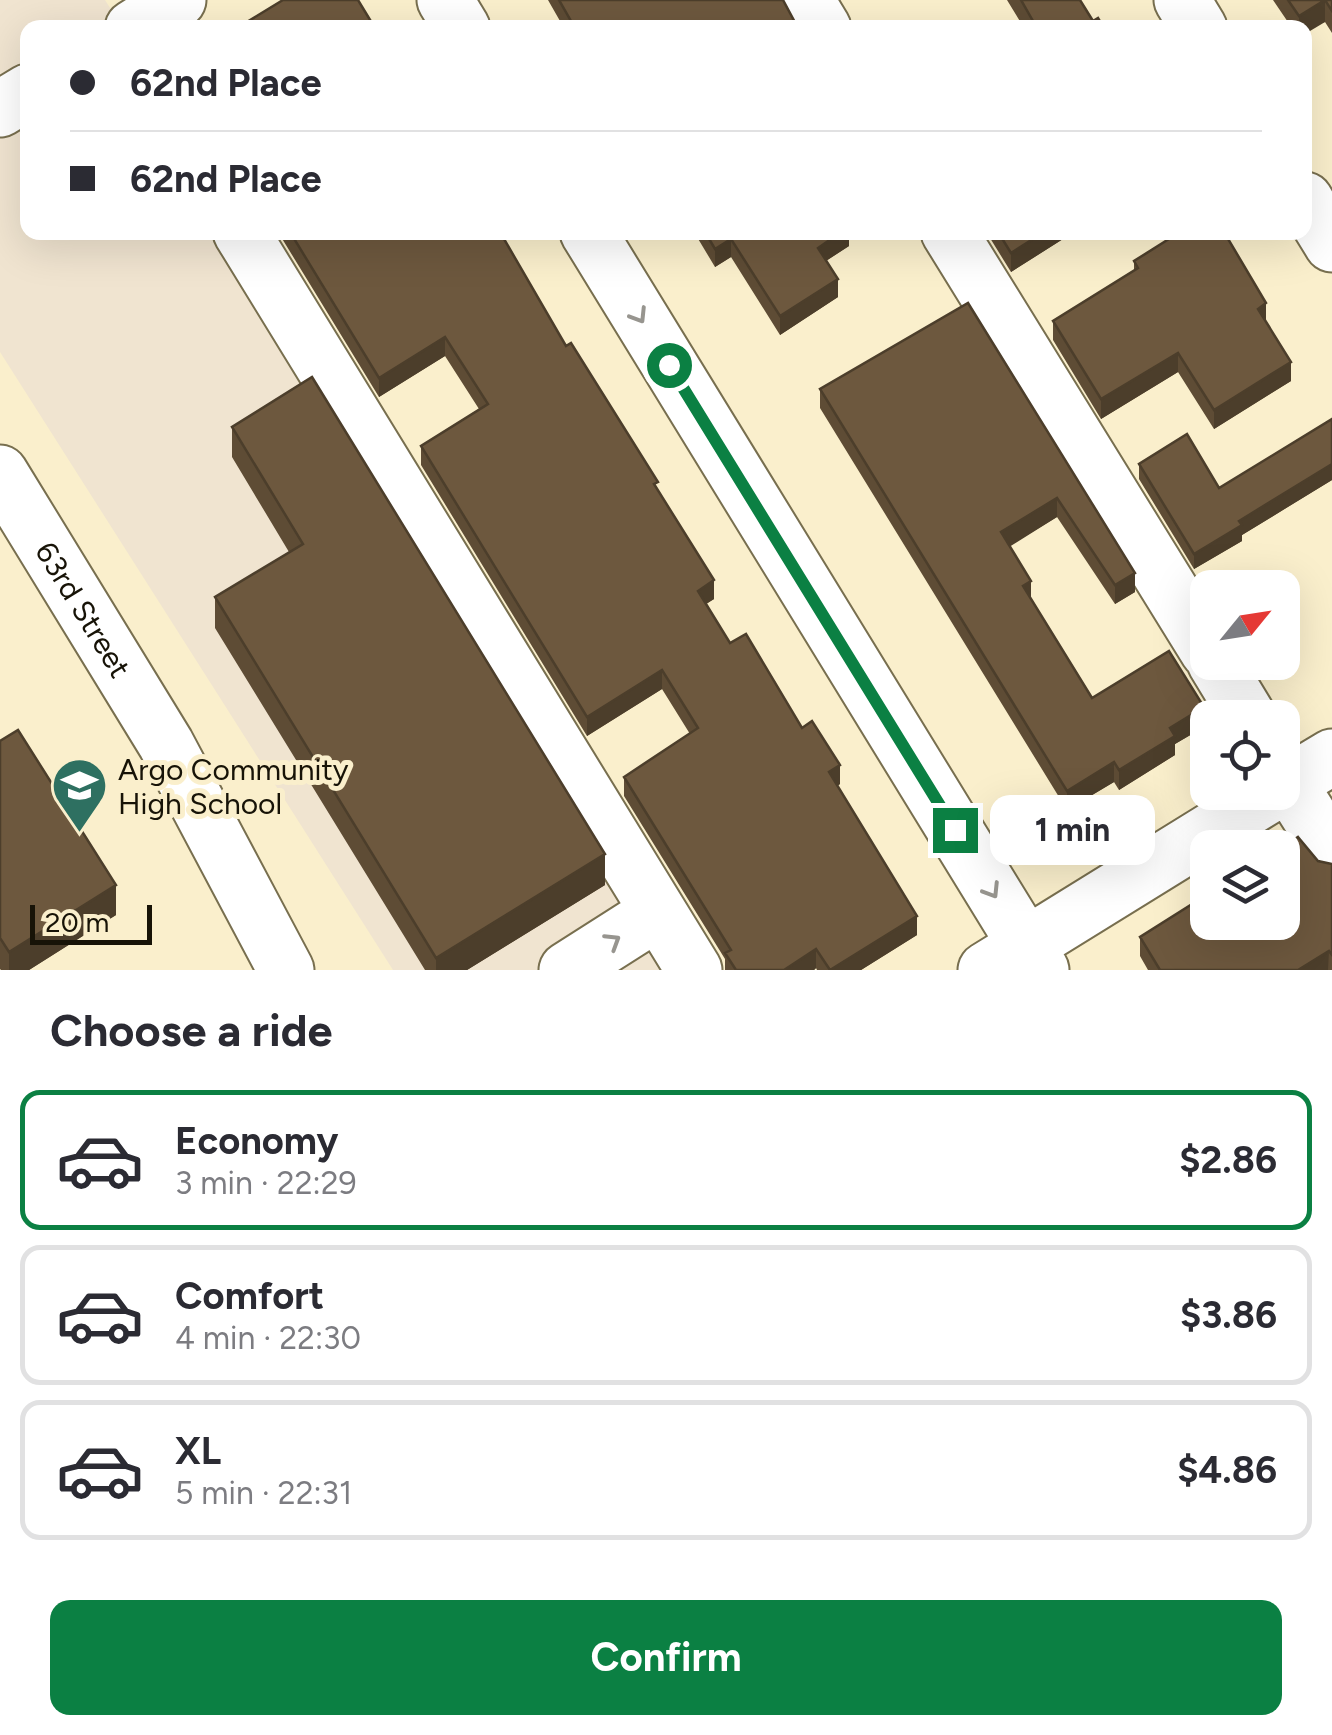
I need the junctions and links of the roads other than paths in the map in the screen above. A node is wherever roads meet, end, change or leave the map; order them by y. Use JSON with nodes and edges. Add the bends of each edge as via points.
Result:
{"nodes":[{"id":1,"x":178,"y":0,"type":"edge"},
{"id":2,"x":146,"y":20,"type":"edge"},
{"id":3,"x":1312,"y":211,"type":"edge"},
{"id":4,"x":246,"y":240,"type":"edge"},
{"id":5,"x":593,"y":240,"type":"edge"},
{"id":6,"x":954,"y":240,"type":"edge"},
{"id":7,"x":1332,"y":244,"type":"edge"},
{"id":8,"x":0,"y":473,"type":"edge"},
{"id":9,"x":1190,"y":622,"type":"edge"},
{"id":10,"x":166,"y":744,"type":"junction"},
{"id":11,"x":1300,"y":793,"type":"edge"},
{"id":12,"x":1244,"y":810,"type":"edge"},
{"id":13,"x":1332,"y":852,"type":"edge"},
{"id":14,"x":658,"y":912,"type":"junction"},
{"id":15,"x":1018,"y":962,"type":"edge"},
{"id":16,"x":286,"y":970,"type":"edge"},
{"id":17,"x":324,"y":970,"type":"edge"},
{"id":18,"x":567,"y":970,"type":"edge"},
{"id":19,"x":694,"y":970,"type":"edge"}],
"edges":[{"from":1,"to":2,"type":"street"},
{"from":3,"to":7,"type":"street"},
{"from":4,"to":14,"type":"street"},
{"from":5,"to":15,"type":"street","one_way":true},
{"from":6,"to":9,"type":"street"},
{"from":8,"to":10,"type":"street","name":"63rd Street"},
{"from":10,"to":16,"type":"street","name":"63rd Street"},
{"from":10,"to":17,"type":"street","name":"63rd Street"},
{"from":11,"to":13,"type":"street"},
{"from":12,"to":15,"type":"street"},
{"from":18,"to":14,"type":"street","one_way":true},
{"from":14,"to":19,"type":"street"}]}
